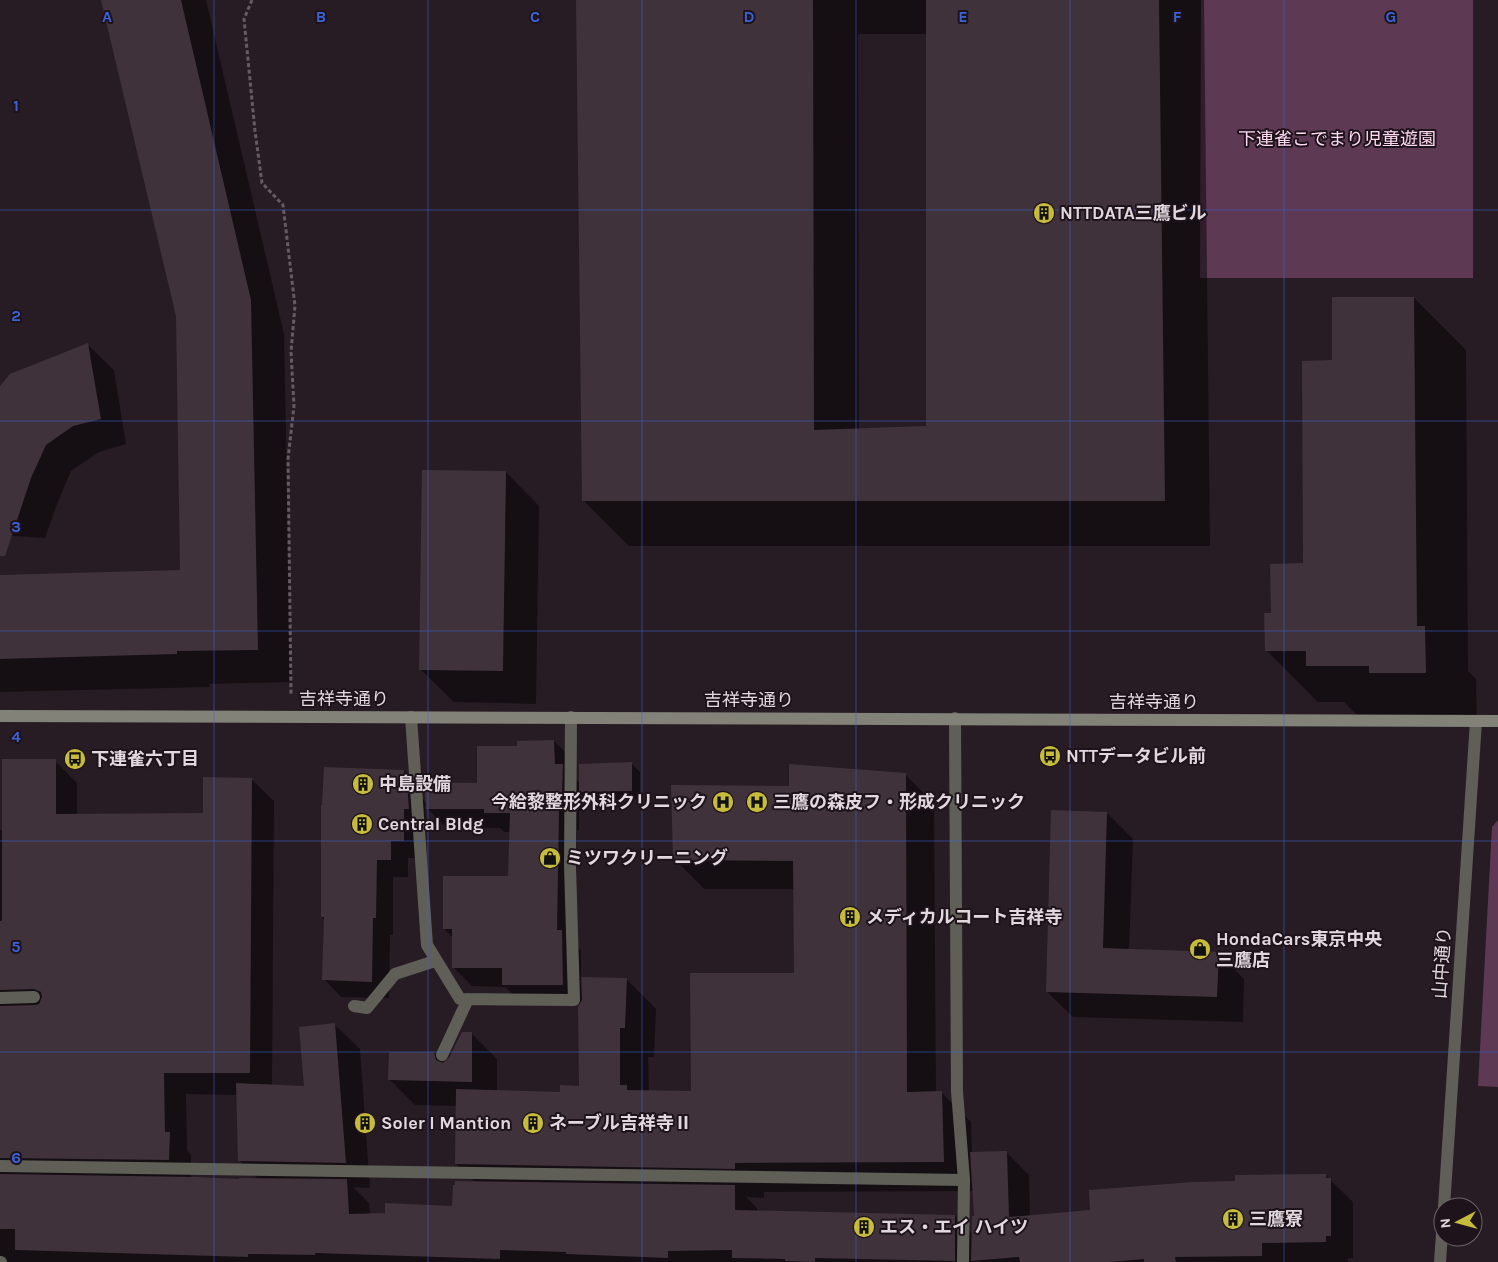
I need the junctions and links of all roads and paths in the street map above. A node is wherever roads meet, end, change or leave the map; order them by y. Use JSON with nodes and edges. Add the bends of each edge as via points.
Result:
{"nodes":[{"id":1,"x":252,"y":0,"type":"edge"},
{"id":2,"x":0,"y":716,"type":"edge"},
{"id":3,"x":290,"y":717,"type":"junction"},
{"id":4,"x":411,"y":717,"type":"junction"},
{"id":5,"x":571,"y":717,"type":"junction"},
{"id":6,"x":955,"y":718,"type":"junction"},
{"id":7,"x":1476,"y":721,"type":"junction"},
{"id":8,"x":1498,"y":721,"type":"edge"},
{"id":9,"x":435,"y":961,"type":"junction"},
{"id":10,"x":34,"y":997,"type":"dead end"},
{"id":11,"x":0,"y":998,"type":"edge"},
{"id":12,"x":468,"y":999,"type":"junction"},
{"id":13,"x":354,"y":1006,"type":"dead end"},
{"id":14,"x":442,"y":1055,"type":"dead end"},
{"id":15,"x":0,"y":1166,"type":"edge"},
{"id":16,"x":964,"y":1180,"type":"junction"},
{"id":17,"x":1445,"y":1197,"type":"edge"},
{"id":18,"x":1441,"y":1247,"type":"edge"},
{"id":19,"x":963,"y":1262,"type":"edge"},
{"id":20,"x":1440,"y":1262,"type":"edge"}],
"edges":[{"from":1,"to":3,"type":"path","via":[[244,19],[262,183],[283,205],[295,306],[291,352],[294,406],[288,459]]},
{"from":2,"to":3,"type":"main road","name":"吉祥寺通り"},
{"from":3,"to":4,"type":"main road","name":"吉祥寺通り"},
{"from":4,"to":5,"type":"main road","name":"吉祥寺通り"},
{"from":4,"to":9,"type":"street","via":[[426,945]]},
{"from":5,"to":6,"type":"main road","name":"吉祥寺通り"},
{"from":5,"to":12,"type":"street","via":[[570,866],[574,1000]]},
{"from":6,"to":7,"type":"main road","name":"吉祥寺通り"},
{"from":6,"to":16,"type":"street","via":[[957,1091]]},
{"from":7,"to":8,"type":"main road","name":"吉祥寺通り"},
{"from":7,"to":17,"type":"street","name":"山中通り"},
{"from":9,"to":12,"type":"street","via":[[460,999]]},
{"from":9,"to":13,"type":"street","via":[[396,974],[367,1008]]},
{"from":10,"to":11,"type":"street"},
{"from":12,"to":14,"type":"street"},
{"from":15,"to":16,"type":"street"},
{"from":16,"to":19,"type":"street"},
{"from":18,"to":20,"type":"street"}]}
